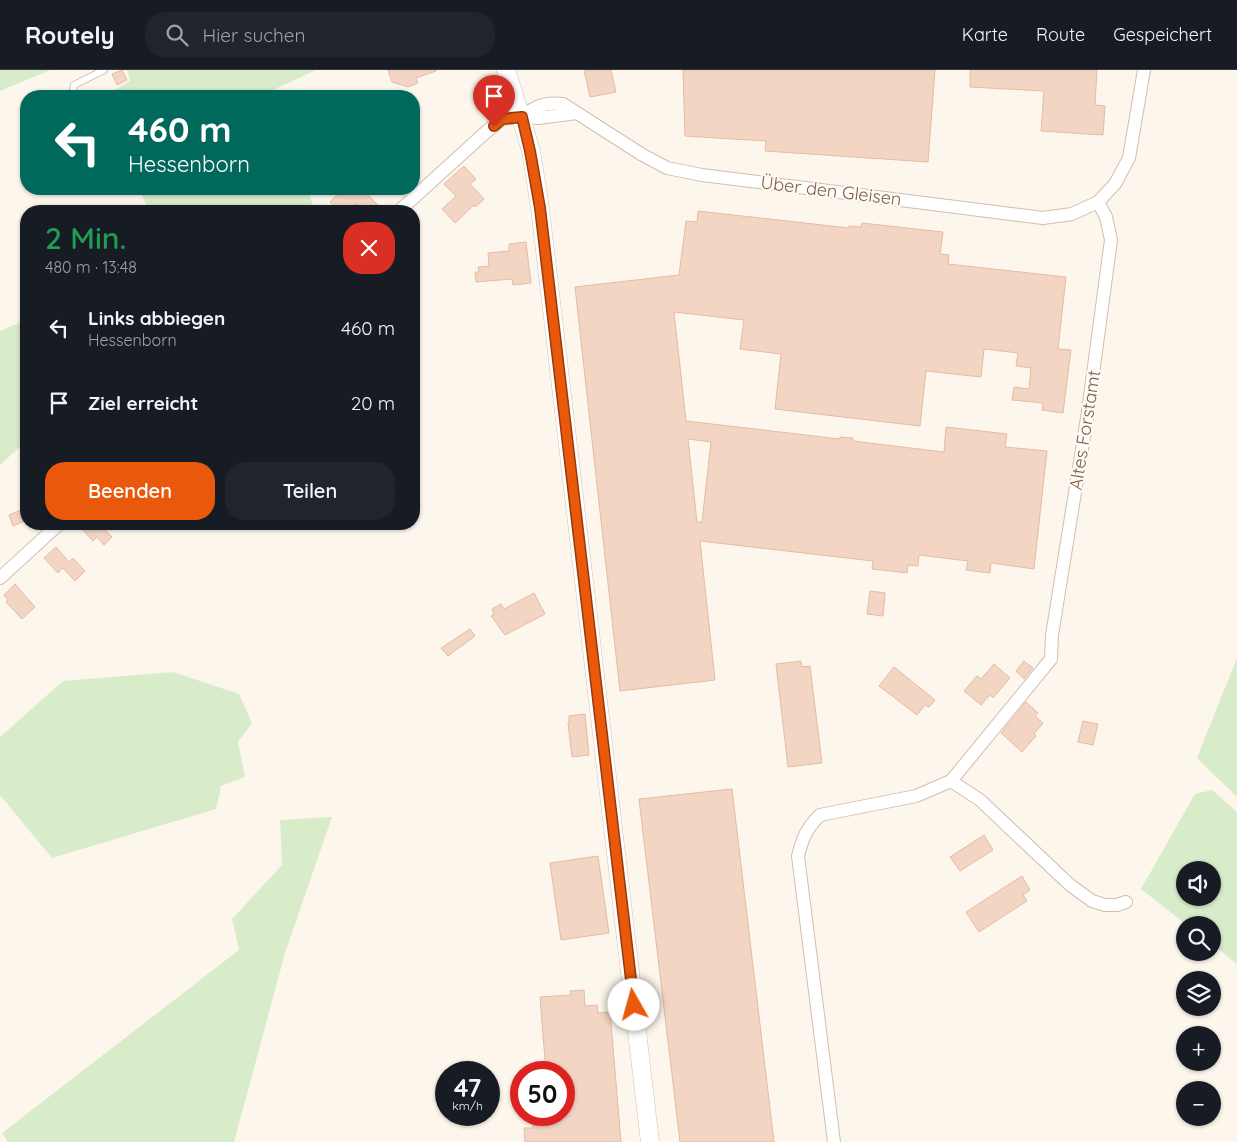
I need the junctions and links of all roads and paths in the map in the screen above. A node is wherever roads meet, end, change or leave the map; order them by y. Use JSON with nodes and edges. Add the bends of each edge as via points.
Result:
{"nodes":[{"id":1,"x":104,"y":70,"type":"edge"},
{"id":2,"x":506,"y":70,"type":"edge"},
{"id":3,"x":1144,"y":70,"type":"edge"},
{"id":4,"x":73,"y":90,"type":"edge"},
{"id":5,"x":522,"y":117,"type":"junction"},
{"id":6,"x":420,"y":193,"type":"edge"},
{"id":7,"x":418,"y":195,"type":"edge"},
{"id":8,"x":1098,"y":202,"type":"junction"},
{"id":9,"x":407,"y":205,"type":"edge"},
{"id":10,"x":52,"y":530,"type":"edge"},
{"id":11,"x":0,"y":578,"type":"edge"},
{"id":12,"x":951,"y":781,"type":"junction"},
{"id":13,"x":1126,"y":902,"type":"dead end"},
{"id":14,"x":650,"y":1142,"type":"edge"},
{"id":15,"x":834,"y":1142,"type":"edge"}],
"edges":[{"from":1,"to":4,"type":"lane","via":[[74,85]]},
{"from":2,"to":5,"type":"main road"},
{"from":3,"to":8,"type":"street","via":[[1129,158],[1115,184]]},
{"from":5,"to":6,"type":"street","name":"Über den Gleisen","via":[[502,119]]},
{"from":5,"to":8,"type":"street","name":"Über den Gleisen","via":[[577,113],[667,168],[702,175],[1043,218],[1072,214]]},
{"from":5,"to":14,"type":"main road","via":[[541,218]]},
{"from":7,"to":9,"type":"street","name":"Über den Gleisen"},
{"from":8,"to":12,"type":"street","name":"Altes Forstamt","via":[[1106,217],[1111,240],[1051,659]]},
{"from":10,"to":11,"type":"street"},
{"from":12,"to":13,"type":"street","via":[[980,800],[1070,885],[1092,901],[1105,905]]},
{"from":12,"to":15,"type":"street","via":[[916,796],[820,815],[804,835],[798,856]]}]}
